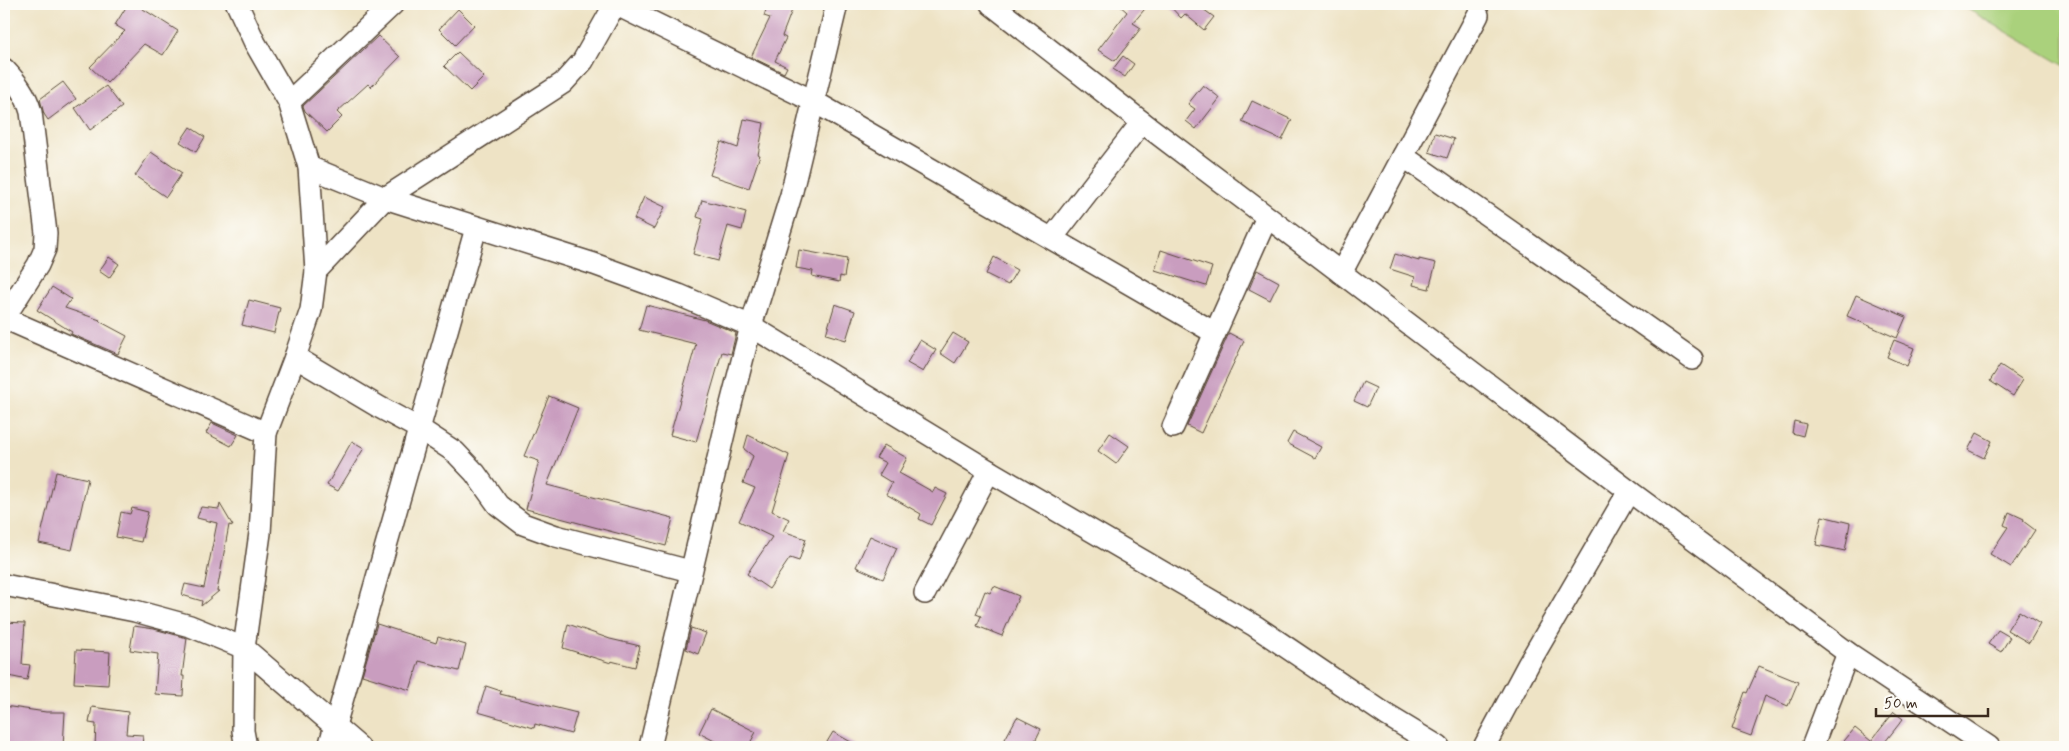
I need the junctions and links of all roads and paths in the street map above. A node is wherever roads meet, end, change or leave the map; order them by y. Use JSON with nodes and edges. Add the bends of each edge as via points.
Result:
{"nodes":[{"id":1,"x":237,"y":4,"type":"edge"},
{"id":2,"x":393,"y":4,"type":"edge"},
{"id":3,"x":615,"y":4,"type":"edge"},
{"id":4,"x":837,"y":4,"type":"edge"},
{"id":5,"x":991,"y":4,"type":"edge"},
{"id":6,"x":1478,"y":15,"type":"dead end"},
{"id":7,"x":4,"y":70,"type":"edge"},
{"id":8,"x":813,"y":101,"type":"junction"},
{"id":9,"x":289,"y":102,"type":"junction"},
{"id":10,"x":1142,"y":122,"type":"junction"},
{"id":11,"x":1403,"y":156,"type":"junction"},
{"id":12,"x":309,"y":167,"type":"junction"},
{"id":13,"x":385,"y":198,"type":"junction"},
{"id":14,"x":1267,"y":217,"type":"junction"},
{"id":15,"x":476,"y":228,"type":"junction"},
{"id":16,"x":1052,"y":238,"type":"junction"},
{"id":17,"x":316,"y":270,"type":"junction"},
{"id":18,"x":1341,"y":273,"type":"junction"},
{"id":19,"x":4,"y":318,"type":"edge"},
{"id":20,"x":751,"y":326,"type":"junction"},
{"id":21,"x":1215,"y":333,"type":"junction"},
{"id":22,"x":296,"y":357,"type":"junction"},
{"id":23,"x":1692,"y":359,"type":"dead end"},
{"id":24,"x":1174,"y":426,"type":"dead end"},
{"id":25,"x":420,"y":429,"type":"junction"},
{"id":26,"x":266,"y":433,"type":"junction"},
{"id":27,"x":989,"y":471,"type":"junction"},
{"id":28,"x":1629,"y":491,"type":"junction"},
{"id":29,"x":690,"y":571,"type":"junction"},
{"id":30,"x":4,"y":585,"type":"edge"},
{"id":31,"x":925,"y":592,"type":"dead end"},
{"id":32,"x":244,"y":648,"type":"junction"},
{"id":33,"x":1848,"y":653,"type":"junction"},
{"id":34,"x":335,"y":726,"type":"junction"},
{"id":35,"x":651,"y":746,"type":"edge"},
{"id":36,"x":246,"y":747,"type":"edge"},
{"id":37,"x":329,"y":747,"type":"edge"},
{"id":38,"x":359,"y":747,"type":"edge"},
{"id":39,"x":1439,"y":747,"type":"edge"},
{"id":40,"x":1484,"y":747,"type":"edge"},
{"id":41,"x":1812,"y":747,"type":"edge"},
{"id":42,"x":1989,"y":747,"type":"edge"}],
"edges":[{"from":1,"to":9,"type":"street"},
{"from":2,"to":9,"type":"street"},
{"from":3,"to":8,"type":"street"},
{"from":3,"to":13,"type":"street","via":[[583,61],[563,83]]},
{"from":4,"to":8,"type":"street"},
{"from":5,"to":10,"type":"street"},
{"from":6,"to":11,"type":"street"},
{"from":7,"to":19,"type":"street","via":[[28,98],[32,112],[46,233],[45,249],[38,265]]},
{"from":8,"to":16,"type":"street"},
{"from":8,"to":20,"type":"street","via":[[791,195]]},
{"from":9,"to":12,"type":"street"},
{"from":10,"to":14,"type":"street"},
{"from":10,"to":16,"type":"street"},
{"from":11,"to":18,"type":"street"},
{"from":11,"to":23,"type":"street"},
{"from":12,"to":13,"type":"street"},
{"from":12,"to":17,"type":"street"},
{"from":13,"to":15,"type":"street"},
{"from":13,"to":17,"type":"street"},
{"from":14,"to":18,"type":"street"},
{"from":14,"to":21,"type":"street"},
{"from":15,"to":20,"type":"street","via":[[594,264],[687,298]]},
{"from":15,"to":25,"type":"street"},
{"from":16,"to":21,"type":"street"},
{"from":17,"to":22,"type":"street","via":[[311,310]]},
{"from":18,"to":28,"type":"street"},
{"from":19,"to":26,"type":"street"},
{"from":20,"to":27,"type":"street"},
{"from":20,"to":29,"type":"street"},
{"from":21,"to":24,"type":"street"},
{"from":22,"to":25,"type":"street"},
{"from":22,"to":26,"type":"street"},
{"from":25,"to":29,"type":"street","via":[[455,452],[498,505],[523,524],[556,536]]},
{"from":25,"to":34,"type":"street"},
{"from":26,"to":32,"type":"street","via":[[260,533]]},
{"from":27,"to":31,"type":"street"},
{"from":27,"to":39,"type":"street","via":[[1255,626]]},
{"from":28,"to":33,"type":"street"},
{"from":28,"to":40,"type":"street"},
{"from":29,"to":35,"type":"street"},
{"from":30,"to":32,"type":"street","via":[[135,611],[190,626]]},
{"from":32,"to":34,"type":"street"},
{"from":32,"to":36,"type":"street","via":[[243,731]]},
{"from":33,"to":41,"type":"street"},
{"from":33,"to":42,"type":"street"},
{"from":34,"to":37,"type":"street"},
{"from":34,"to":38,"type":"street"}]}
